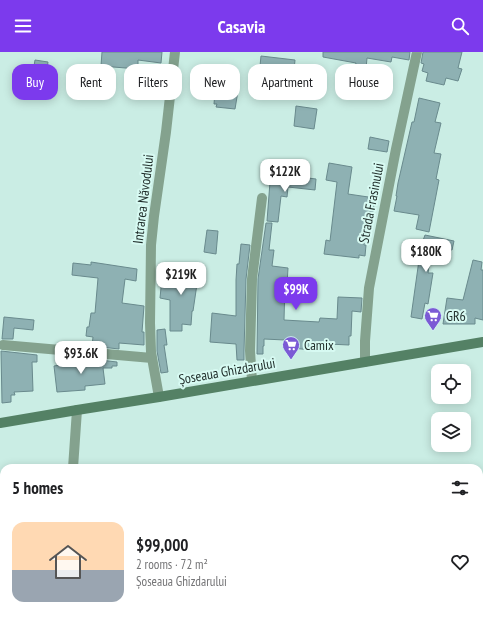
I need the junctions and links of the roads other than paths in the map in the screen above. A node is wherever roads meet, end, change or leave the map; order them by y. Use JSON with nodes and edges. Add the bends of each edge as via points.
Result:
{"nodes":[{"id":1,"x":175,"y":52,"type":"edge"},
{"id":2,"x":417,"y":52,"type":"edge"},
{"id":3,"x":262,"y":198,"type":"dead end"},
{"id":4,"x":483,"y":342,"type":"edge"},
{"id":5,"x":3,"y":344,"type":"dead end"},
{"id":6,"x":152,"y":358,"type":"junction"},
{"id":7,"x":366,"y":362,"type":"junction"},
{"id":8,"x":252,"y":381,"type":"junction"},
{"id":9,"x":159,"y":397,"type":"junction"},
{"id":10,"x":76,"y":410,"type":"junction"},
{"id":11,"x":0,"y":423,"type":"edge"},
{"id":12,"x":72,"y":464,"type":"edge"}],
"edges":[{"from":1,"to":6,"type":"street","name":"Intrarea Năvodului","via":[[150,245]]},
{"from":2,"to":7,"type":"street","name":"Strada Frasinului","via":[[370,281]]},
{"from":3,"to":8,"type":"street","via":[[252,279]]},
{"from":4,"to":7,"type":"main road","name":"Șoseaua Ghizdarului"},
{"from":5,"to":6,"type":"street"},
{"from":6,"to":9,"type":"street","name":"Intrarea Năvodului"},
{"from":7,"to":8,"type":"main road","name":"Șoseaua Ghizdarului"},
{"from":8,"to":9,"type":"main road","name":"Șoseaua Ghizdarului"},
{"from":9,"to":10,"type":"main road","name":"Șoseaua Ghizdarului"},
{"from":10,"to":11,"type":"main road","name":"Șoseaua Ghizdarului"},
{"from":10,"to":12,"type":"street"}]}
